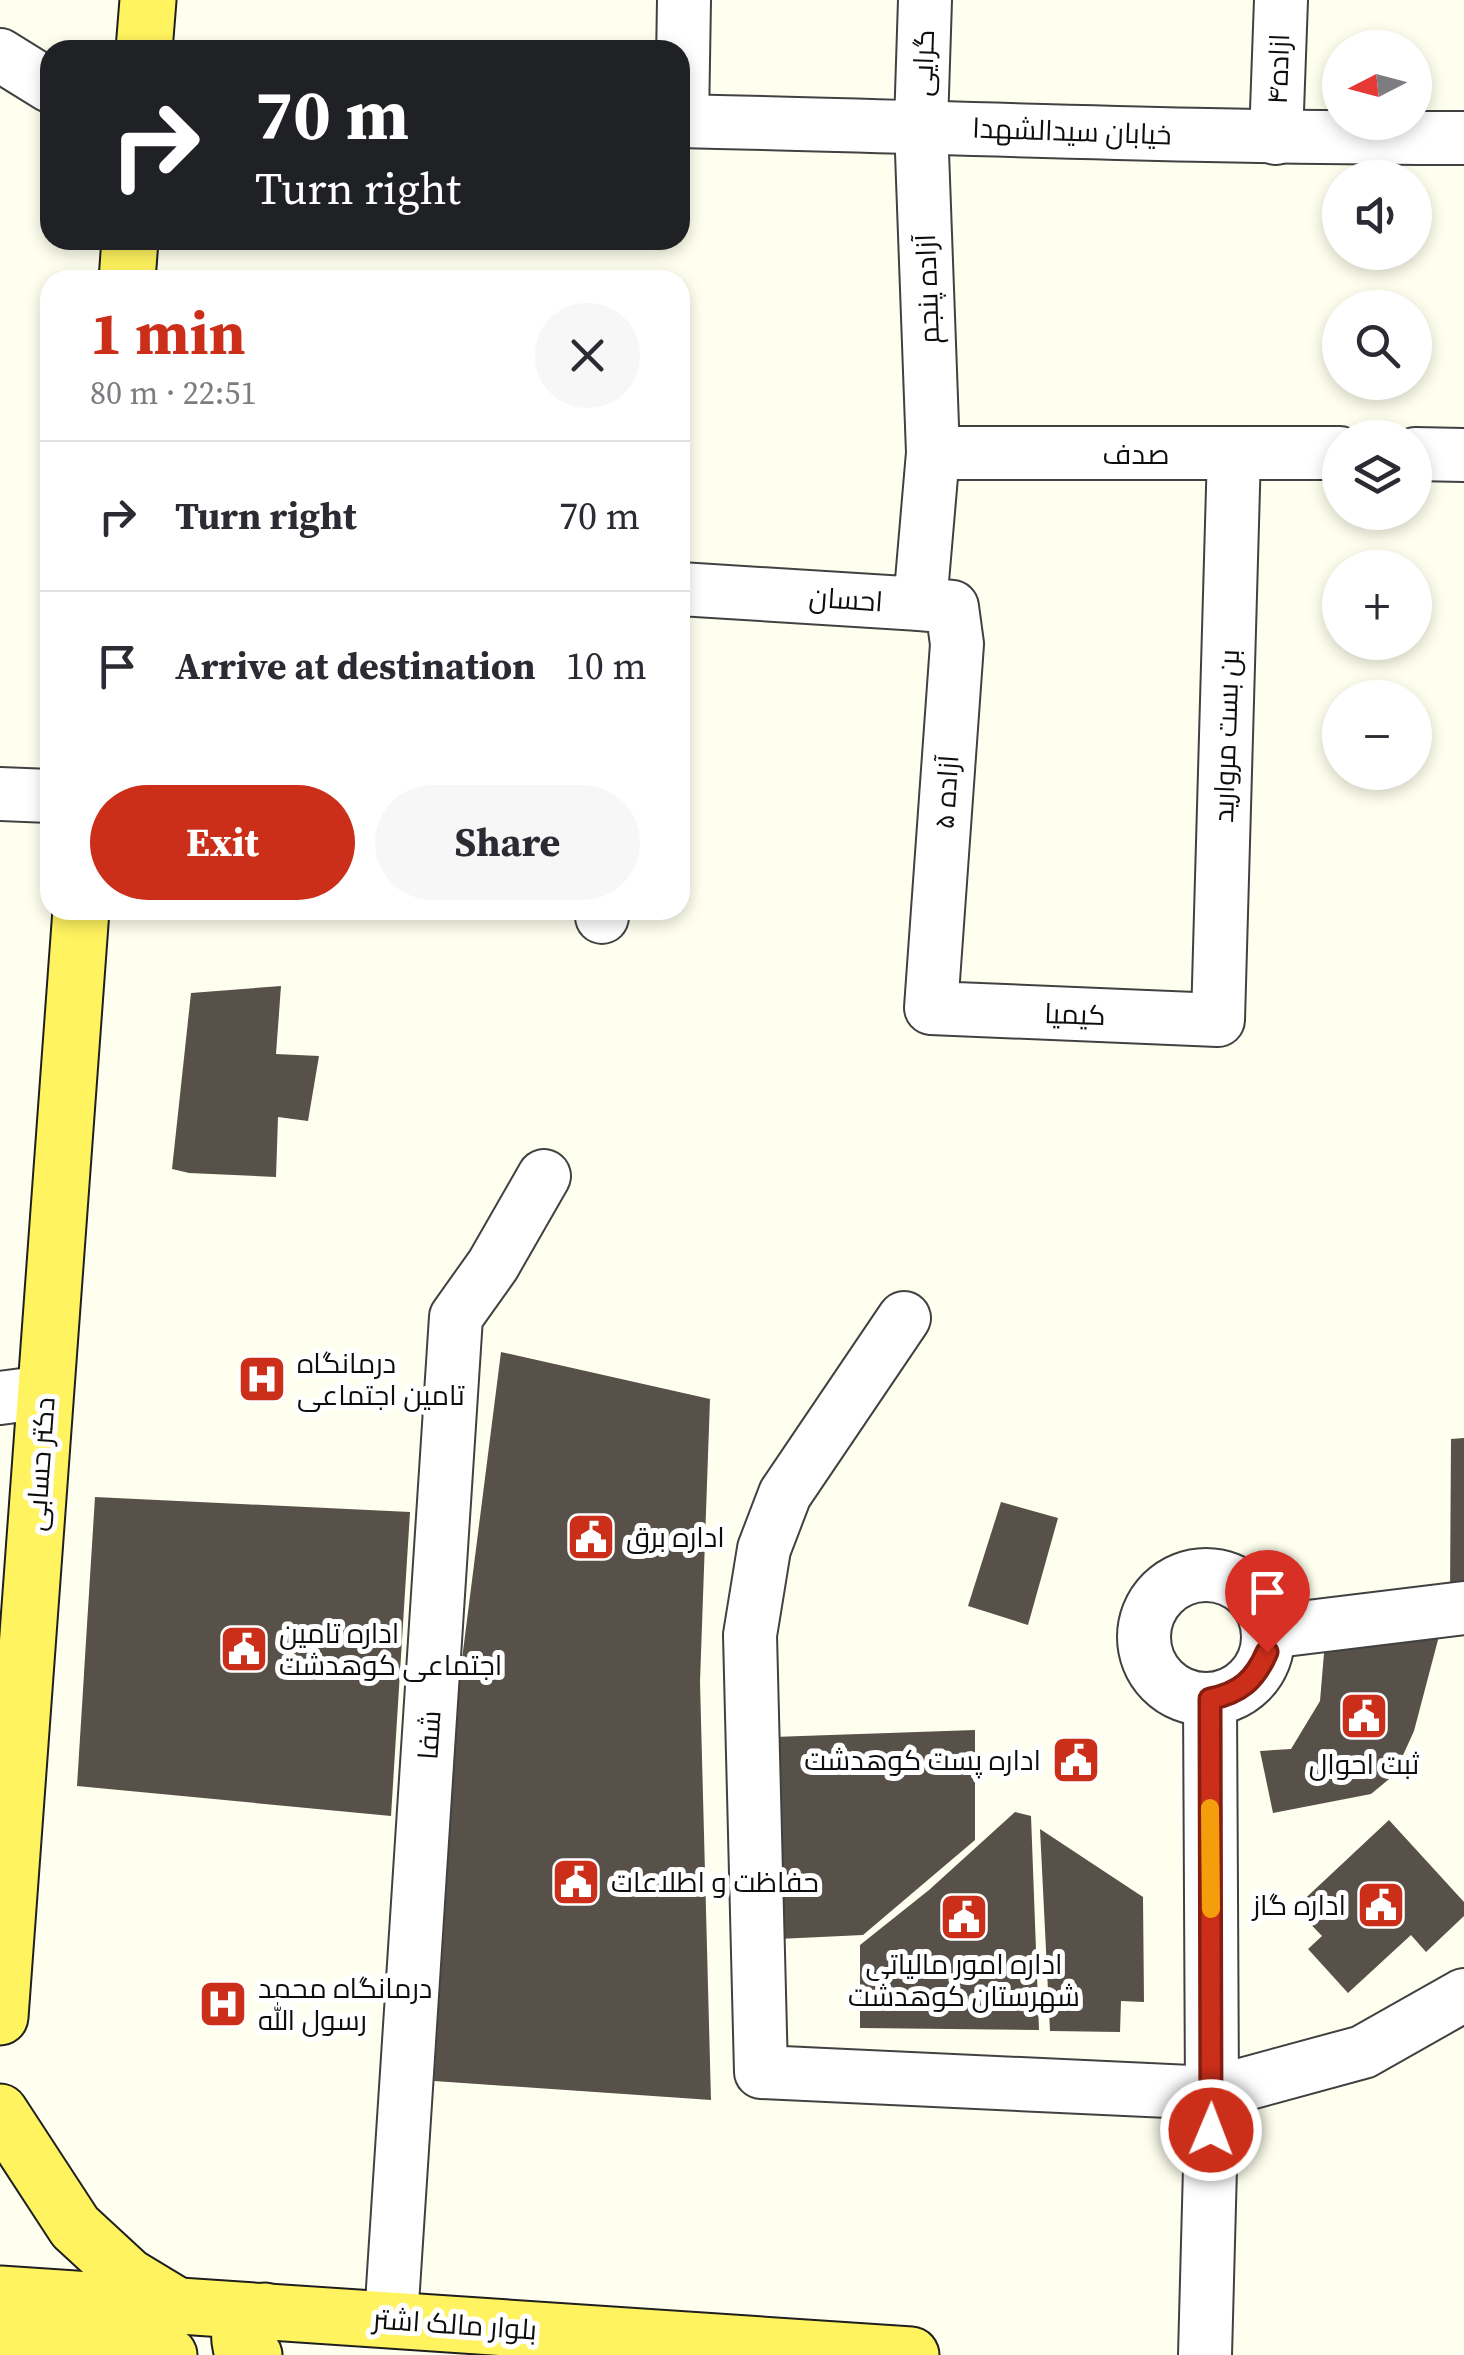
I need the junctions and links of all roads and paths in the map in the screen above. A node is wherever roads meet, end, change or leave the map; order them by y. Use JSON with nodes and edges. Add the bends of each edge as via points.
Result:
{"nodes":[{"id":1,"x":148,"y":0,"type":"edge"},
{"id":2,"x":684,"y":0,"type":"edge"},
{"id":3,"x":925,"y":0,"type":"edge"},
{"id":4,"x":1281,"y":0,"type":"edge"},
{"id":5,"x":145,"y":40,"type":"edge"},
{"id":6,"x":683,"y":40,"type":"edge"},
{"id":7,"x":0,"y":55,"type":"edge"},
{"id":8,"x":40,"y":80,"type":"edge"},
{"id":9,"x":690,"y":121,"type":"edge"},
{"id":10,"x":921,"y":125,"type":"junction"},
{"id":11,"x":1276,"y":138,"type":"junction"},
{"id":12,"x":1464,"y":138,"type":"edge"},
{"id":13,"x":933,"y":453,"type":"junction"},
{"id":14,"x":1234,"y":453,"type":"junction"},
{"id":15,"x":1322,"y":454,"type":"edge"},
{"id":16,"x":1432,"y":454,"type":"edge"},
{"id":17,"x":1464,"y":455,"type":"edge"},
{"id":18,"x":690,"y":590,"type":"edge"},
{"id":19,"x":920,"y":604,"type":"junction"},
{"id":20,"x":0,"y":794,"type":"edge"},
{"id":21,"x":40,"y":796,"type":"edge"},
{"id":22,"x":80,"y":920,"type":"edge"},
{"id":23,"x":932,"y":1008,"type":"joint"},
{"id":24,"x":1218,"y":1020,"type":"joint"},
{"id":25,"x":544,"y":1176,"type":"dead end"},
{"id":26,"x":904,"y":1318,"type":"dead end"},
{"id":27,"x":23,"y":1395,"type":"edge"},
{"id":28,"x":1464,"y":1608,"type":"edge"},
{"id":29,"x":1268,"y":1632,"type":"junction"},
{"id":30,"x":12,"y":1692,"type":"edge"},
{"id":31,"x":1210,"y":1699,"type":"junction"},
{"id":32,"x":1464,"y":1995,"type":"edge"},
{"id":33,"x":0,"y":2018,"type":"edge"},
{"id":34,"x":1212,"y":2092,"type":"junction"},
{"id":35,"x":0,"y":2112,"type":"edge"},
{"id":36,"x":0,"y":2294,"type":"edge"},
{"id":37,"x":391,"y":2319,"type":"junction"},
{"id":38,"x":171,"y":2329,"type":"edge"},
{"id":39,"x":260,"y":2333,"type":"edge"},
{"id":40,"x":0,"y":2343,"type":"edge"},
{"id":41,"x":911,"y":2355,"type":"edge"},
{"id":42,"x":1205,"y":2355,"type":"edge"}],
"edges":[{"from":1,"to":5,"type":"main road"},
{"from":2,"to":6,"type":"street"},
{"from":3,"to":10,"type":"street","name":"گرایی"},
{"from":4,"to":11,"type":"street","name":"ازاده۴"},
{"from":7,"to":8,"type":"street"},
{"from":9,"to":10,"type":"street","name":"خیابان سیدالشهدا"},
{"from":10,"to":11,"type":"street","name":"خیابان سیدالشهدا"},
{"from":10,"to":13,"type":"street","name":"آزاده پنجم"},
{"from":11,"to":12,"type":"street","name":"خیابان سیدالشهدا"},
{"from":13,"to":14,"type":"street","name":"صدف"},
{"from":13,"to":19,"type":"street","name":"احسان"},
{"from":14,"to":15,"type":"street","name":"صدف"},
{"from":14,"to":24,"type":"street","name":"بن بست مروارید"},
{"from":16,"to":17,"type":"street"},
{"from":18,"to":19,"type":"street","name":"احسان"},
{"from":19,"to":23,"type":"street","name":"آزاده ۵","via":[[952,607],[957,644]]},
{"from":20,"to":21,"type":"street"},
{"from":22,"to":27,"type":"main road","name":"دکتر حسابی"},
{"from":23,"to":24,"type":"street","name":"کیمیا"},
{"from":25,"to":37,"type":"street","name":"شفا","via":[[456,1317]]},
{"from":26,"to":34,"type":"street","via":[[785,1494],[764,1549],[750,1635],[761,2072]]},
{"from":27,"to":30,"type":"main road","name":"دکتر حسابی"},
{"from":28,"to":29,"type":"street"},
{"from":29,"to":31,"type":"street","via":[[1259,1670],[1230,1695]]},
{"from":29,"to":31,"type":"street","via":[[1254,1596],[1221,1575],[1181,1579],[1164,1590],[1145,1624],[1150,1663],[1174,1690]]},
{"from":30,"to":33,"type":"main road","name":"دکتر حسابی"},
{"from":31,"to":34,"type":"street"},
{"from":32,"to":34,"type":"street","via":[[1363,2052]]},
{"from":34,"to":42,"type":"street"},
{"from":35,"to":38,"type":"main road","via":[[75,2226]]},
{"from":36,"to":38,"type":"main road","name":"بلوار مالک اشتر"},
{"from":37,"to":39,"type":"main road","name":"بلوار مالک اشتر"},
{"from":37,"to":41,"type":"main road","name":"بلوار مالک اشتر"},
{"from":38,"to":39,"type":"main road","name":"بلوار مالک اشتر"},
{"from":38,"to":40,"type":"main road","name":"بلوار مالک اشتر"}]}
